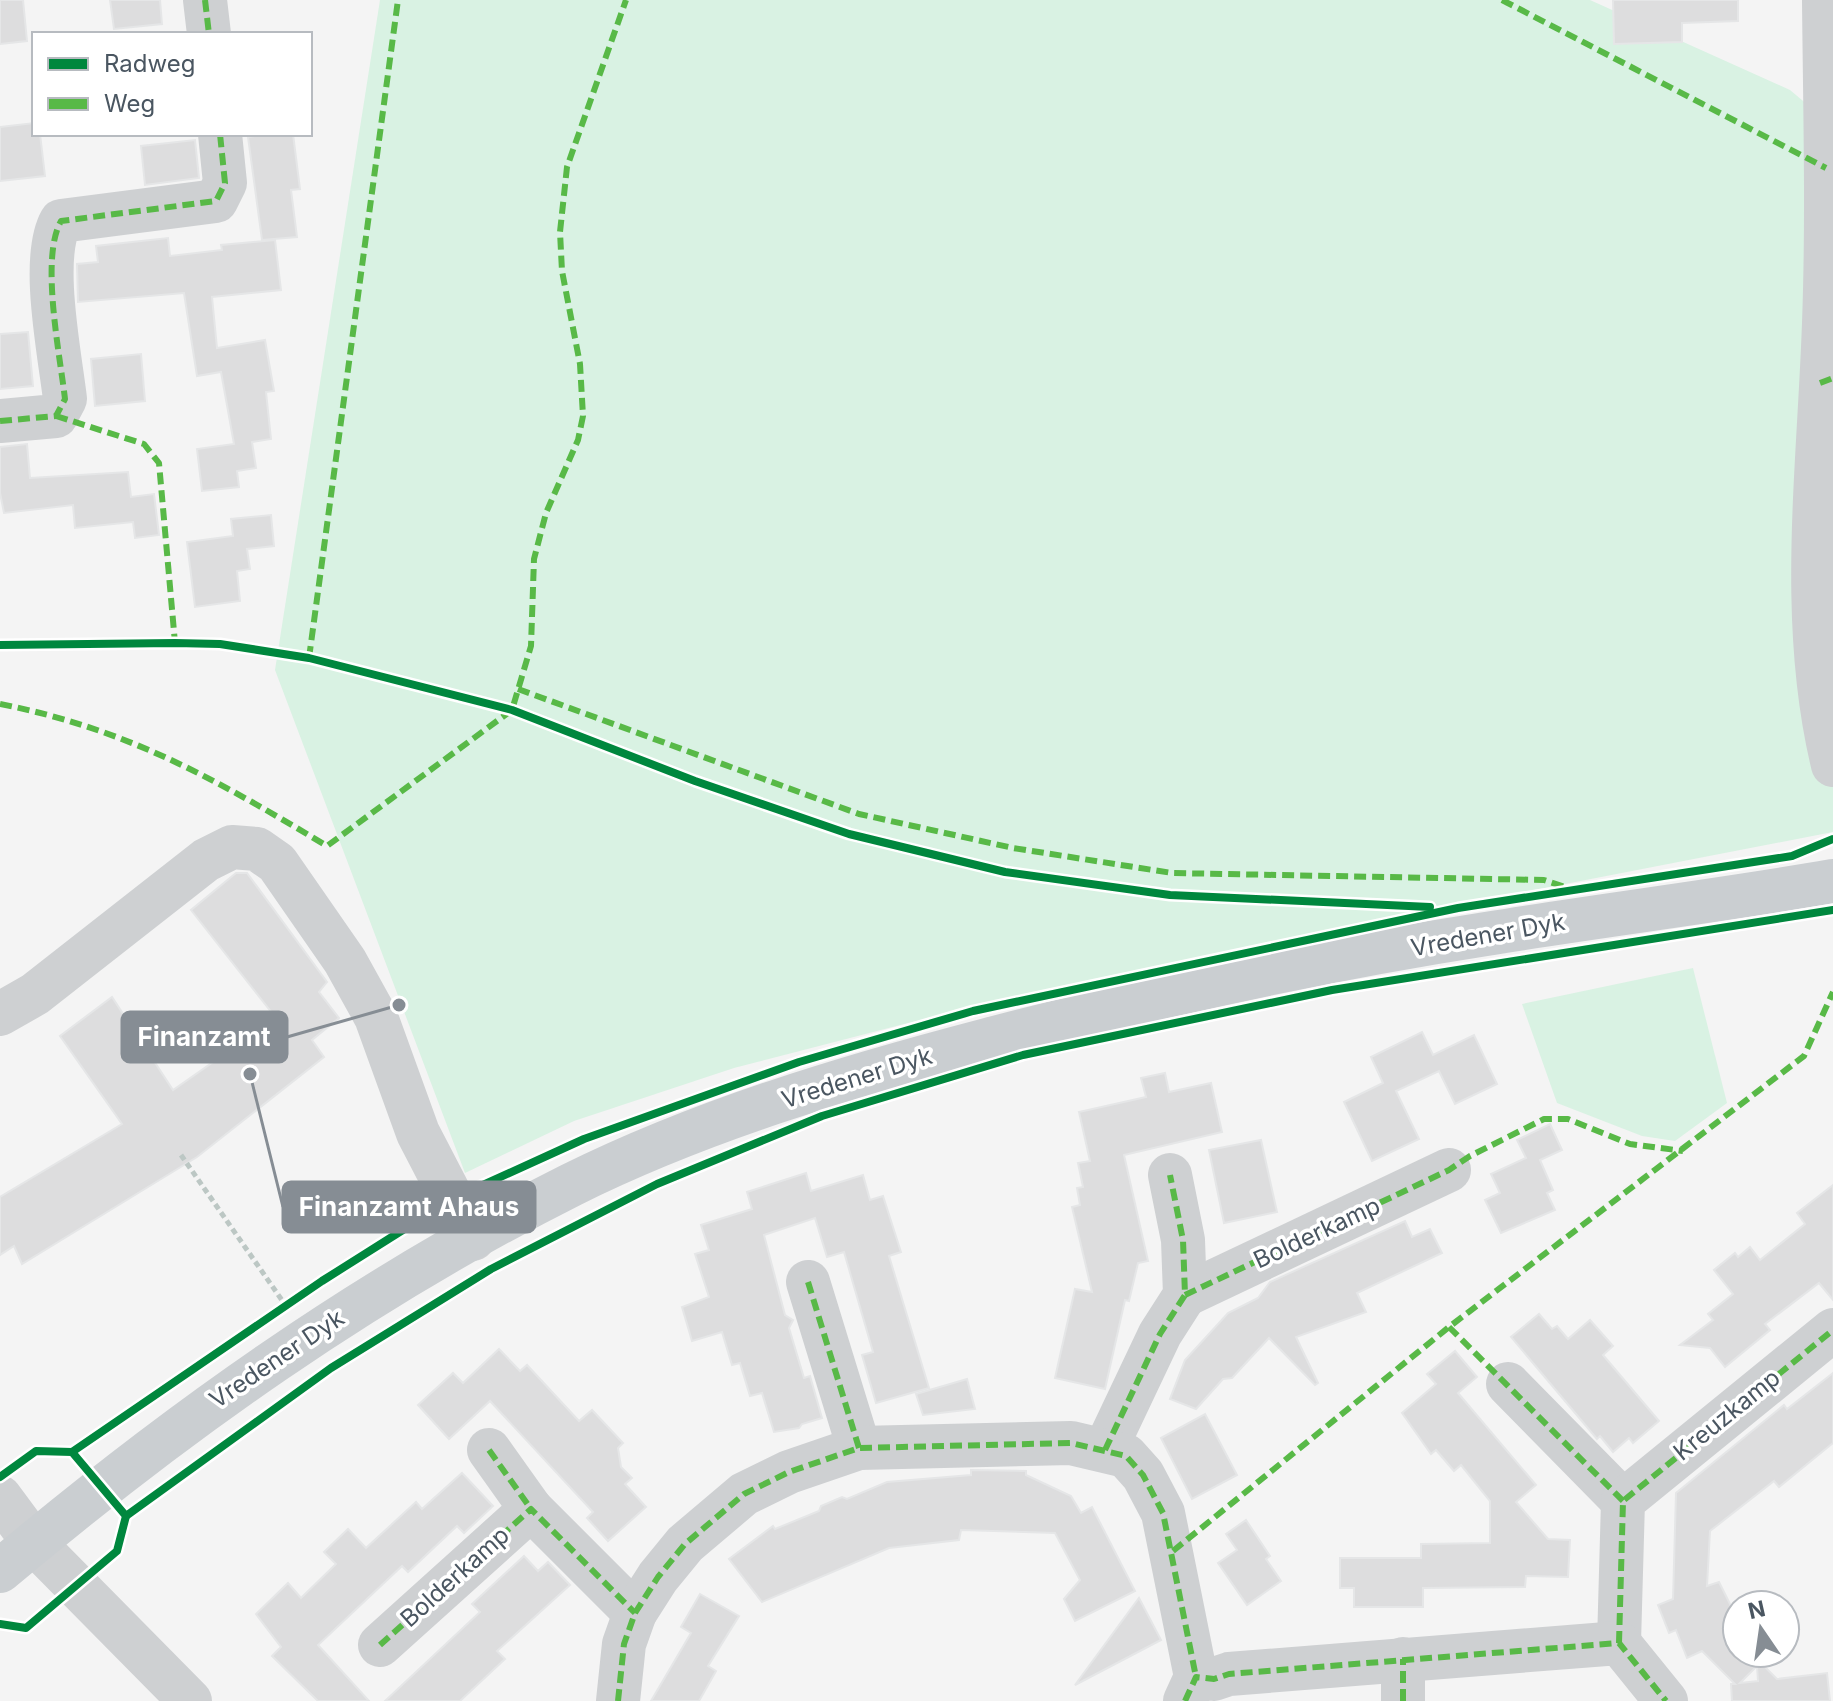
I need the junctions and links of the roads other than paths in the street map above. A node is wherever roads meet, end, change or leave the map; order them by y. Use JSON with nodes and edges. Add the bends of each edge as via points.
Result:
{"nodes":[{"id":1,"x":205,"y":0,"type":"edge"},
{"id":2,"x":1824,"y":0,"type":"edge"},
{"id":3,"x":209,"y":32,"type":"edge"},
{"id":4,"x":220,"y":136,"type":"edge"},
{"id":5,"x":1829,"y":151,"type":"edge"},
{"id":6,"x":0,"y":421,"type":"edge"},
{"id":7,"x":1833,"y":765,"type":"edge"},
{"id":8,"x":1833,"y":881,"type":"edge"},
{"id":9,"x":0,"y":1014,"type":"edge"},
{"id":10,"x":1449,"y":1170,"type":"dead end"},
{"id":11,"x":1170,"y":1175,"type":"dead end"},
{"id":12,"x":473,"y":1239,"type":"junction"},
{"id":13,"x":808,"y":1282,"type":"dead end"},
{"id":14,"x":1185,"y":1295,"type":"junction"},
{"id":15,"x":1833,"y":1330,"type":"edge"},
{"id":16,"x":1508,"y":1384,"type":"dead end"},
{"id":17,"x":859,"y":1448,"type":"junction"},
{"id":18,"x":489,"y":1450,"type":"dead end"},
{"id":19,"x":1105,"y":1450,"type":"junction"},
{"id":20,"x":0,"y":1497,"type":"edge"},
{"id":21,"x":1623,"y":1501,"type":"junction"},
{"id":22,"x":531,"y":1509,"type":"junction"},
{"id":23,"x":34,"y":1543,"type":"junction"},
{"id":24,"x":0,"y":1571,"type":"edge"},
{"id":25,"x":635,"y":1613,"type":"junction"},
{"id":26,"x":1619,"y":1643,"type":"junction"},
{"id":27,"x":380,"y":1645,"type":"dead end"},
{"id":28,"x":1403,"y":1680,"type":"edge"},
{"id":29,"x":1203,"y":1684,"type":"edge"},
{"id":30,"x":190,"y":1701,"type":"edge"},
{"id":31,"x":618,"y":1701,"type":"edge"},
{"id":32,"x":1666,"y":1701,"type":"edge"}],
"edges":[{"from":1,"to":3,"type":"street"},
{"from":2,"to":5,"type":"street"},
{"from":4,"to":6,"type":"street","via":[[225,183],[216,201],[61,221],[51,259],[65,399],[56,416]]},
{"from":5,"to":7,"type":"street","via":[[1813,571],[1821,716]]},
{"from":8,"to":12,"type":"main road","name":"Vredener Dyk","via":[[1481,934],[1164,994],[896,1064],[745,1112],[574,1184]]},
{"from":9,"to":12,"type":"street","via":[[35,994],[206,860],[232,847],[257,849],[277,863],[345,961],[376,1017],[418,1133]]},
{"from":10,"to":14,"type":"street","name":"Bolderkamp"},
{"from":11,"to":14,"type":"street","via":[[1183,1240]]},
{"from":12,"to":23,"type":"main road","name":"Vredener Dyk","via":[[304,1339],[231,1389]]},
{"from":13,"to":17,"type":"street"},
{"from":14,"to":19,"type":"street","via":[[1160,1334]]},
{"from":15,"to":21,"type":"street","name":"Kreuzkamp"},
{"from":16,"to":21,"type":"street"},
{"from":17,"to":19,"type":"street","via":[[1071,1443]]},
{"from":17,"to":25,"type":"street","via":[[744,1494],[685,1544]]},
{"from":18,"to":22,"type":"street","name":"Bolderkamp"},
{"from":19,"to":29,"type":"street","via":[[1126,1456],[1163,1513]]},
{"from":20,"to":23,"type":"street"},
{"from":21,"to":26,"type":"street"},
{"from":22,"to":25,"type":"street","name":"Bolderkamp"},
{"from":22,"to":27,"type":"street","name":"Bolderkamp"},
{"from":23,"to":24,"type":"main road","name":"Vredener Dyk"},
{"from":23,"to":30,"type":"street"},
{"from":25,"to":31,"type":"street","via":[[624,1644]]},
{"from":26,"to":28,"type":"street"},
{"from":26,"to":32,"type":"street"},
{"from":28,"to":29,"type":"street"}]}
